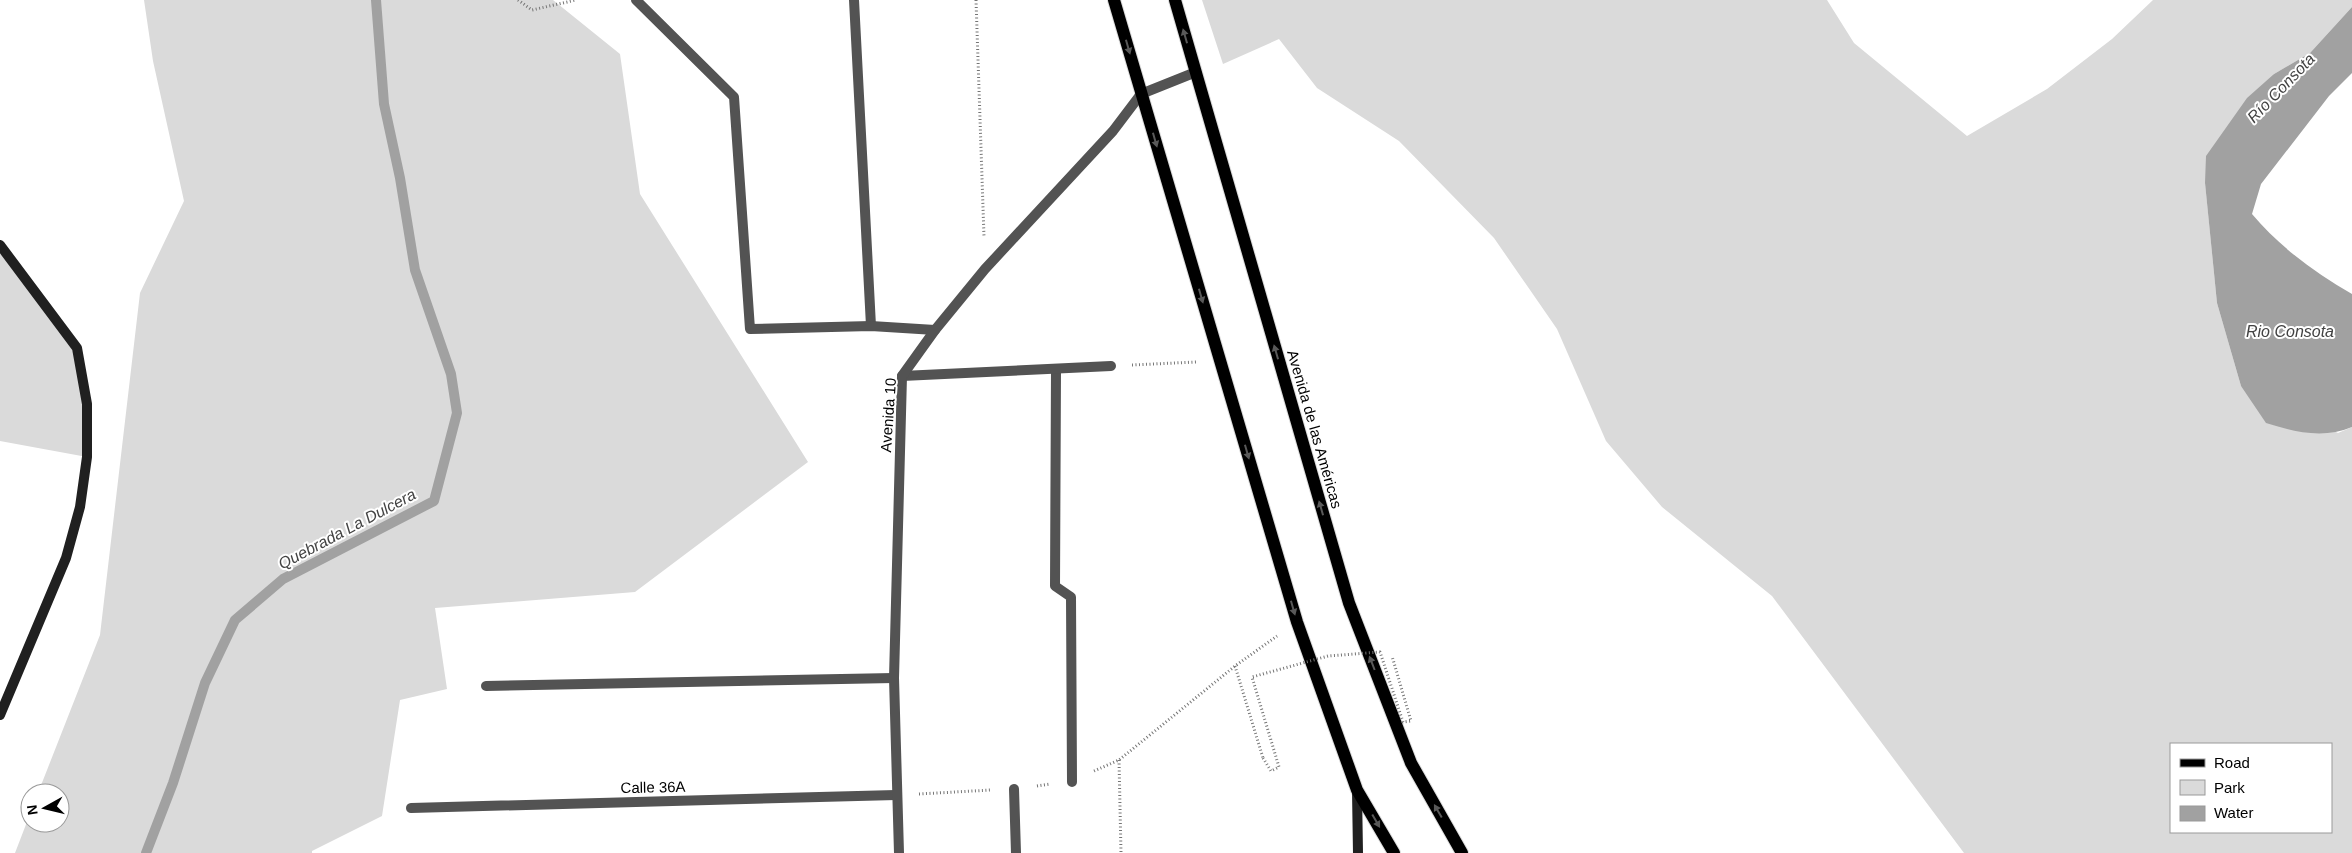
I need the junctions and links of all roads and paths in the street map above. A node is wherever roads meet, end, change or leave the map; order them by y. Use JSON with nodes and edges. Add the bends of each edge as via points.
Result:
{"nodes":[{"id":1,"x":518,"y":0,"type":"edge"},
{"id":2,"x":576,"y":0,"type":"edge"},
{"id":3,"x":636,"y":0,"type":"edge"},
{"id":4,"x":854,"y":0,"type":"edge"},
{"id":5,"x":976,"y":0,"type":"edge"},
{"id":6,"x":1114,"y":0,"type":"edge"},
{"id":7,"x":1175,"y":0,"type":"edge"},
{"id":8,"x":1196,"y":72,"type":"junction"},
{"id":9,"x":1142,"y":94,"type":"junction"},
{"id":10,"x":0,"y":245,"type":"edge"},
{"id":11,"x":985,"y":269,"type":"junction"},
{"id":12,"x":871,"y":326,"type":"junction"},
{"id":13,"x":935,"y":330,"type":"junction"},
{"id":14,"x":1220,"y":360,"type":"junction"},
{"id":15,"x":1111,"y":366,"type":"joint"},
{"id":16,"x":1056,"y":370,"type":"junction"},
{"id":17,"x":902,"y":376,"type":"junction"},
{"id":18,"x":1297,"y":622,"type":"junction"},
{"id":19,"x":1392,"y":656,"type":"dead end"},
{"id":20,"x":1235,"y":666,"type":"junction"},
{"id":21,"x":894,"y":678,"type":"junction"},
{"id":22,"x":486,"y":686,"type":"dead end"},
{"id":23,"x":0,"y":715,"type":"edge"},
{"id":24,"x":1119,"y":760,"type":"junction"},
{"id":25,"x":1072,"y":782,"type":"junction"},
{"id":26,"x":1014,"y":789,"type":"junction"},
{"id":27,"x":1357,"y":790,"type":"junction"},
{"id":28,"x":896,"y":796,"type":"junction"},
{"id":29,"x":410,"y":808,"type":"dead end"},
{"id":30,"x":899,"y":853,"type":"edge"},
{"id":31,"x":1016,"y":853,"type":"edge"},
{"id":32,"x":1121,"y":853,"type":"edge"},
{"id":33,"x":1358,"y":853,"type":"edge"},
{"id":34,"x":1394,"y":853,"type":"edge"},
{"id":35,"x":1462,"y":853,"type":"edge"}],
"edges":[{"from":1,"to":2,"type":"path","via":[[532,10]]},
{"from":3,"to":12,"type":"street","via":[[734,97],[750,329]]},
{"from":4,"to":12,"type":"street"},
{"from":5,"to":11,"type":"path"},
{"from":6,"to":9,"type":"main road","one_way":true},
{"from":8,"to":7,"type":"main road","name":"Avenida de las Américas","one_way":true},
{"from":8,"to":9,"type":"street","name":"Avenida 10"},
{"from":35,"to":8,"type":"main road","name":"Avenida de las Américas","one_way":true,"via":[[1411,763],[1349,603]]},
{"from":9,"to":11,"type":"street","name":"Avenida 10","via":[[1113,131]]},
{"from":9,"to":14,"type":"main road","one_way":true},
{"from":10,"to":23,"type":"main road","via":[[77,348],[87,404],[87,457],[80,507],[66,558]]},
{"from":11,"to":13,"type":"street","name":"Avenida 10"},
{"from":12,"to":13,"type":"street"},
{"from":13,"to":17,"type":"street","name":"Avenida 10"},
{"from":14,"to":15,"type":"path"},
{"from":14,"to":18,"type":"main road","one_way":true},
{"from":15,"to":16,"type":"street"},
{"from":16,"to":17,"type":"street"},
{"from":16,"to":25,"type":"street","via":[[1055,586],[1071,596]]},
{"from":17,"to":21,"type":"street","name":"Avenida 10"},
{"from":18,"to":20,"type":"path"},
{"from":18,"to":27,"type":"main road"},
{"from":19,"to":20,"type":"path","bridge":true,"via":[[1411,721],[1403,722],[1380,652],[1328,656],[1252,677],[1279,767],[1271,771],[1263,758]]},
{"from":20,"to":24,"type":"path"},
{"from":21,"to":22,"type":"street"},
{"from":21,"to":28,"type":"street","name":"Avenida 10"},
{"from":24,"to":25,"type":"path"},
{"from":24,"to":32,"type":"path"},
{"from":25,"to":26,"type":"path"},
{"from":26,"to":28,"type":"path"},
{"from":26,"to":31,"type":"street"},
{"from":27,"to":33,"type":"main road"},
{"from":27,"to":34,"type":"main road","one_way":true},
{"from":28,"to":29,"type":"street","name":"Calle 36A"},
{"from":28,"to":30,"type":"street","name":"Avenida 10"}]}
